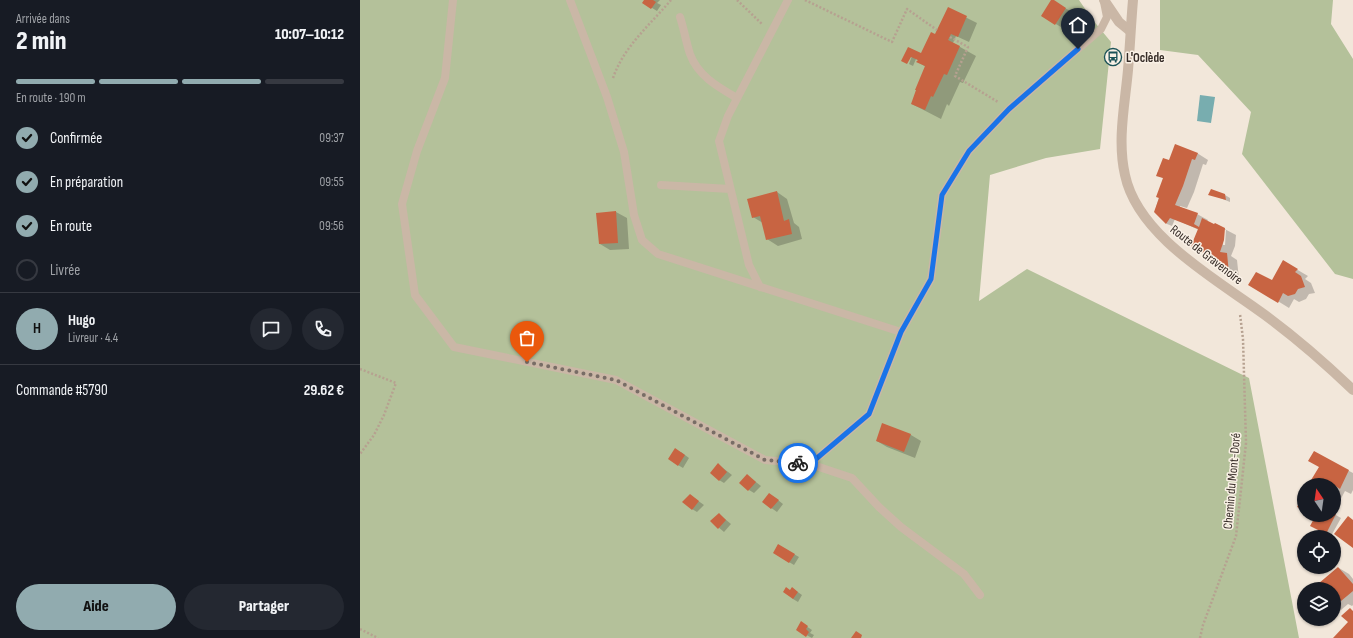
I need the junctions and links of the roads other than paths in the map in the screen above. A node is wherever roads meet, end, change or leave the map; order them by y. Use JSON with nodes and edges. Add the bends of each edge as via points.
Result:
{"nodes":[{"id":1,"x":453,"y":0,"type":"edge"},
{"id":2,"x":570,"y":0,"type":"edge"},
{"id":3,"x":788,"y":0,"type":"edge"},
{"id":4,"x":1104,"y":0,"type":"edge"},
{"id":5,"x":1132,"y":0,"type":"edge"},
{"id":6,"x":680,"y":17,"type":"dead end"},
{"id":7,"x":1130,"y":31,"type":"junction"},
{"id":8,"x":738,"y":98,"type":"junction"},
{"id":9,"x":661,"y":185,"type":"dead end"},
{"id":10,"x":730,"y":190,"type":"junction"},
{"id":11,"x":760,"y":287,"type":"junction"},
{"id":12,"x":901,"y":332,"type":"junction"},
{"id":13,"x":1353,"y":390,"type":"edge"},
{"id":14,"x":810,"y":464,"type":"junction"},
{"id":15,"x":980,"y":595,"type":"dead end"}],
"edges":[{"from":1,"to":14,"type":"lane","via":[[445,78],[417,151],[402,204],[415,295],[454,347],[616,380],[765,460]]},
{"from":2,"to":11,"type":"lane","via":[[607,97],[624,152],[634,215],[642,240],[658,254]]},
{"from":3,"to":8,"type":"lane"},
{"from":4,"to":7,"type":"street","via":[[1119,22]]},
{"from":4,"to":12,"type":"lane","via":[[1107,17],[1101,29],[1009,109],[969,151],[942,195],[931,279]]},
{"from":5,"to":7,"type":"street","name":"Route de Gravenoire"},
{"from":6,"to":8,"type":"lane","via":[[690,54],[698,70],[713,83]]},
{"from":7,"to":13,"type":"street","name":"Route de Gravenoire","via":[[1121,141],[1128,187],[1141,211],[1164,239],[1214,280],[1267,317]]},
{"from":8,"to":10,"type":"lane","via":[[719,141]]},
{"from":9,"to":10,"type":"lane"},
{"from":10,"to":11,"type":"lane","via":[[749,265]]},
{"from":11,"to":12,"type":"lane"},
{"from":12,"to":14,"type":"lane","via":[[869,414]]},
{"from":14,"to":15,"type":"lane","via":[[852,478],[901,527],[964,574]]}]}
